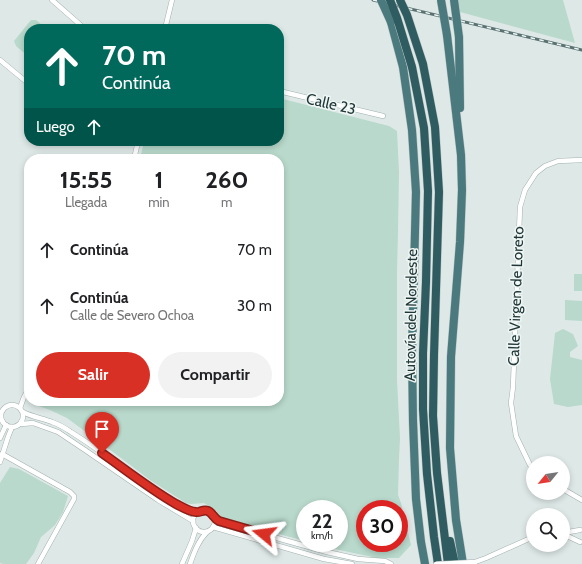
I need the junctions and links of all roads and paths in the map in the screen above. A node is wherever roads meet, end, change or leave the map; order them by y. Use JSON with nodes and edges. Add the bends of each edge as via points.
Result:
{"nodes":[{"id":1,"x":52,"y":0,"type":"edge"},
{"id":2,"x":172,"y":0,"type":"edge"},
{"id":3,"x":382,"y":0,"type":"edge"},
{"id":4,"x":390,"y":0,"type":"edge"},
{"id":5,"x":400,"y":0,"type":"edge"},
{"id":6,"x":441,"y":0,"type":"edge"},
{"id":7,"x":454,"y":0,"type":"edge"},
{"id":8,"x":79,"y":24,"type":"edge"},
{"id":9,"x":166,"y":24,"type":"edge"},
{"id":10,"x":0,"y":60,"type":"edge"},
{"id":11,"x":407,"y":67,"type":"junction"},
{"id":12,"x":24,"y":80,"type":"edge"},
{"id":13,"x":284,"y":93,"type":"edge"},
{"id":14,"x":383,"y":116,"type":"dead end"},
{"id":15,"x":582,"y":160,"type":"edge"},
{"id":16,"x":462,"y":190,"type":"junction"},
{"id":17,"x":428,"y":191,"type":"junction"},
{"id":18,"x":24,"y":396,"type":"joint"},
{"id":19,"x":13,"y":405,"type":"junction"},
{"id":20,"x":2,"y":410,"type":"edge"},
{"id":21,"x":21,"y":410,"type":"junction"},
{"id":22,"x":1,"y":418,"type":"edge"},
{"id":23,"x":21,"y":424,"type":"junction"},
{"id":24,"x":9,"y":426,"type":"junction"},
{"id":25,"x":0,"y":438,"type":"edge"},
{"id":26,"x":2,"y":454,"type":"junction"},
{"id":27,"x":526,"y":457,"type":"edge"},
{"id":28,"x":0,"y":462,"type":"edge"},
{"id":29,"x":437,"y":473,"type":"junction"},
{"id":30,"x":570,"y":493,"type":"edge"},
{"id":31,"x":582,"y":500,"type":"edge"},
{"id":32,"x":198,"y":512,"type":"junction"},
{"id":33,"x":215,"y":519,"type":"junction"},
{"id":34,"x":194,"y":520,"type":"junction"},
{"id":35,"x":214,"y":527,"type":"junction"},
{"id":36,"x":196,"y":528,"type":"junction"},
{"id":37,"x":581,"y":530,"type":"edge"},
{"id":38,"x":207,"y":532,"type":"junction"},
{"id":39,"x":570,"y":532,"type":"edge"},
{"id":40,"x":570,"y":537,"type":"edge"},
{"id":41,"x":526,"y":540,"type":"edge"},
{"id":42,"x":581,"y":542,"type":"edge"},
{"id":43,"x":340,"y":563,"type":"edge"},
{"id":44,"x":38,"y":564,"type":"edge"},
{"id":45,"x":182,"y":564,"type":"edge"},
{"id":46,"x":190,"y":564,"type":"edge"},
{"id":47,"x":352,"y":564,"type":"edge"},
{"id":48,"x":391,"y":564,"type":"edge"},
{"id":49,"x":425,"y":564,"type":"edge"},
{"id":50,"x":437,"y":564,"type":"edge"},
{"id":51,"x":448,"y":564,"type":"edge"},
{"id":52,"x":455,"y":564,"type":"edge"},
{"id":53,"x":463,"y":564,"type":"edge"}],
"edges":[{"from":1,"to":8,"type":"street"},
{"from":2,"to":9,"type":"street"},
{"from":3,"to":11,"type":"highway","bridge":true},
{"from":4,"to":11,"type":"highway","name":"Autovía del Nordeste","bridge":true,"via":[[397,18]]},
{"from":5,"to":29,"type":"highway","bridge":true,"via":[[422,64],[435,127],[439,192],[433,416]]},
{"from":6,"to":16,"type":"highway","bridge":true,"via":[[461,155]]},
{"from":7,"to":16,"type":"highway","bridge":true,"via":[[459,38],[460,105],[465,167]]},
{"from":10,"to":12,"type":"street"},
{"from":11,"to":17,"type":"highway"},
{"from":11,"to":17,"type":"highway","name":"Autovía del Nordeste","via":[[424,128]]},
{"from":11,"to":49,"type":"highway","via":[[416,192],[413,421],[416,499]]},
{"from":13,"to":14,"type":"street","name":"Calle 23"},
{"from":15,"to":27,"type":"street","name":"Calle Virgen de Loreto","via":[[558,161],[545,166],[536,173],[525,190],[520,207],[511,403],[516,436]]},
{"from":16,"to":53,"type":"highway","via":[[451,357],[450,448],[456,520]]},
{"from":17,"to":50,"type":"highway","name":"Autovía del Nordeste","via":[[423,409]]},
{"from":18,"to":19,"type":"street"},
{"from":18,"to":21,"type":"street"},
{"from":19,"to":20,"type":"street"},
{"from":19,"to":21,"type":"street"},
{"from":20,"to":22,"type":"street"},
{"from":21,"to":23,"type":"street","via":[[24,416]]},
{"from":21,"to":32,"type":"street","via":[[60,426],[176,504]]},
{"from":22,"to":24,"type":"street","via":[[4,424]]},
{"from":23,"to":24,"type":"street"},
{"from":23,"to":34,"type":"street","via":[[33,423],[58,432],[158,500]]},
{"from":24,"to":25,"type":"street"},
{"from":24,"to":26,"type":"street"},
{"from":26,"to":28,"type":"street"},
{"from":26,"to":44,"type":"street","via":[[74,496]]},
{"from":29,"to":51,"type":"highway"},
{"from":29,"to":52,"type":"highway"},
{"from":30,"to":31,"type":"street"},
{"from":32,"to":33,"type":"street","via":[[208,511]]},
{"from":32,"to":34,"type":"street"},
{"from":33,"to":35,"type":"street"},
{"from":33,"to":48,"type":"street","via":[[327,552]]},
{"from":34,"to":36,"type":"street"},
{"from":35,"to":38,"type":"street"},
{"from":35,"to":43,"type":"street"},
{"from":36,"to":38,"type":"street","via":[[201,532]]},
{"from":36,"to":45,"type":"street"},
{"from":37,"to":39,"type":"street"},
{"from":37,"to":42,"type":"street"},
{"from":38,"to":46,"type":"street","via":[[198,544]]},
{"from":40,"to":42,"type":"street"},
{"from":41,"to":50,"type":"street","bridge":true,"via":[[475,562]]},
{"from":43,"to":47,"type":"street"}]}
